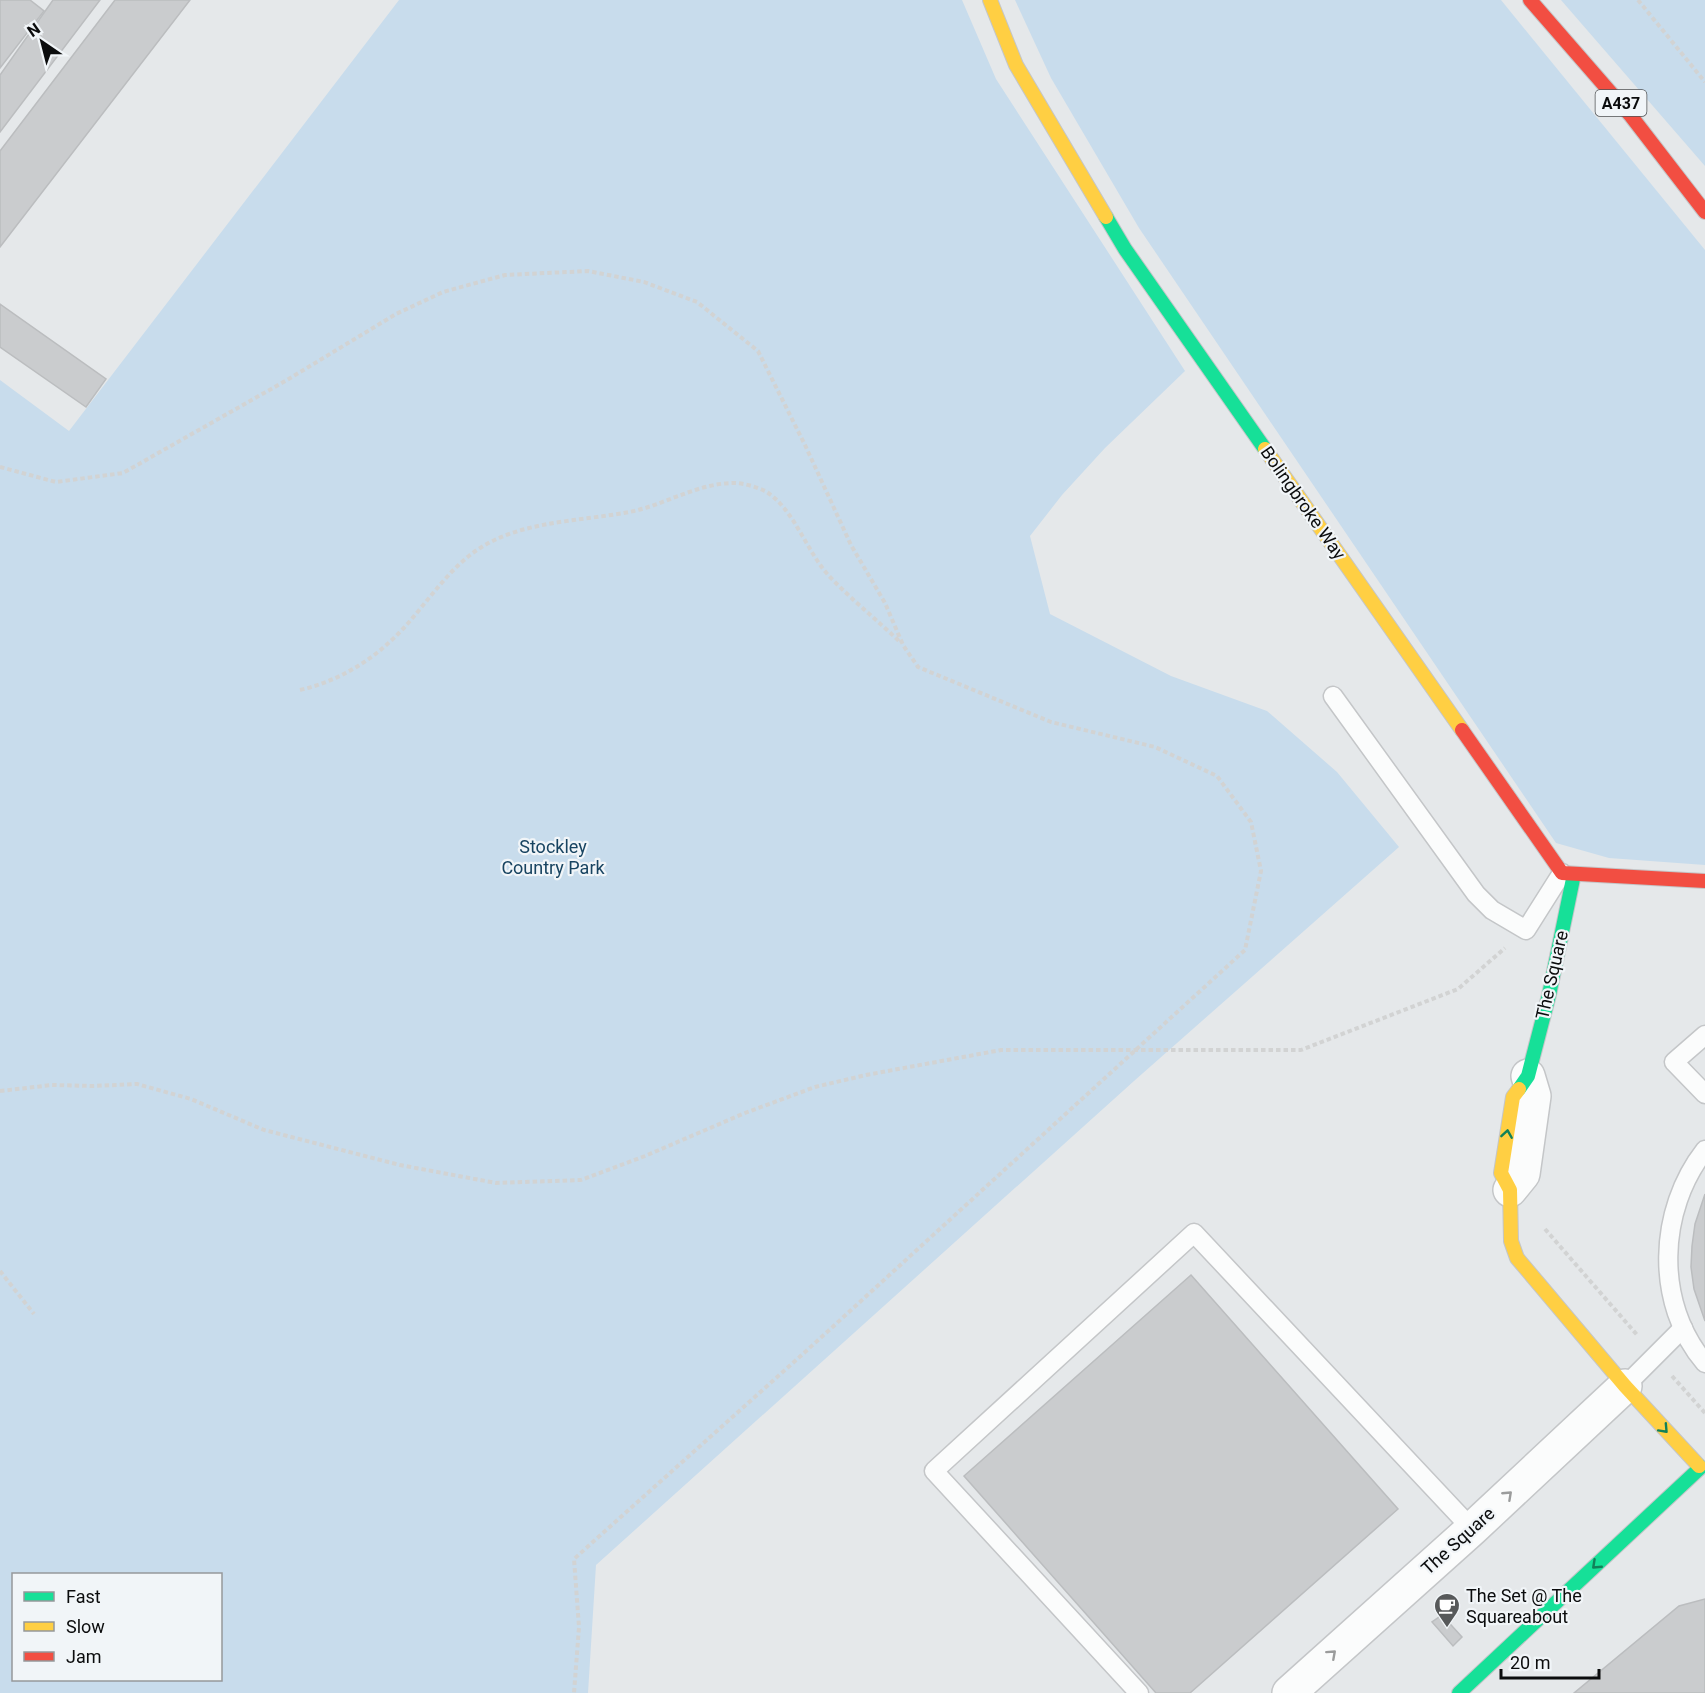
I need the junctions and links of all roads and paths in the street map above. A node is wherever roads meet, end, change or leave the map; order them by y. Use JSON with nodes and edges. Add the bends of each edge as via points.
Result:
{"nodes":[{"id":1,"x":990,"y":0,"type":"edge"},
{"id":2,"x":1530,"y":0,"type":"edge"},
{"id":3,"x":1638,"y":0,"type":"edge"},
{"id":4,"x":1705,"y":82,"type":"edge"},
{"id":5,"x":1705,"y":212,"type":"edge"},
{"id":6,"x":0,"y":467,"type":"edge"},
{"id":7,"x":903,"y":645,"type":"junction"},
{"id":8,"x":300,"y":690,"type":"dead end"},
{"id":9,"x":1333,"y":696,"type":"dead end"},
{"id":10,"x":1568,"y":874,"type":"junction"},
{"id":11,"x":1705,"y":881,"type":"edge"},
{"id":12,"x":1526,"y":930,"type":"junction"},
{"id":13,"x":1705,"y":1035,"type":"edge"},
{"id":14,"x":1134,"y":1049,"type":"junction"},
{"id":15,"x":1528,"y":1076,"type":"joint"},
{"id":16,"x":0,"y":1091,"type":"edge"},
{"id":17,"x":1705,"y":1094,"type":"edge"},
{"id":18,"x":1705,"y":1150,"type":"edge"},
{"id":19,"x":1509,"y":1190,"type":"joint"},
{"id":20,"x":1542,"y":1225,"type":"dead end"},
{"id":21,"x":0,"y":1271,"type":"edge"},
{"id":22,"x":34,"y":1314,"type":"dead end"},
{"id":23,"x":1683,"y":1328,"type":"junction"},
{"id":24,"x":1655,"y":1356,"type":"junction"},
{"id":25,"x":1705,"y":1364,"type":"edge"},
{"id":26,"x":1625,"y":1386,"type":"junction"},
{"id":27,"x":1705,"y":1413,"type":"edge"},
{"id":28,"x":1704,"y":1468,"type":"edge"},
{"id":29,"x":1472,"y":1529,"type":"junction"},
{"id":30,"x":574,"y":1693,"type":"edge"},
{"id":31,"x":1139,"y":1693,"type":"edge"},
{"id":32,"x":1289,"y":1693,"type":"edge"},
{"id":33,"x":1459,"y":1693,"type":"edge"}],
"edges":[{"from":1,"to":10,"type":"street","name":"Bolingbroke Way","via":[[1016,65],[1125,249]]},
{"from":2,"to":5,"type":"street","number":"A437","via":[[1631,116]]},
{"from":3,"to":4,"type":"path"},
{"from":6,"to":7,"type":"path","via":[[56,482],[123,473],[396,314],[443,292],[505,275],[588,271],[644,282],[697,302],[758,351]]},
{"from":7,"to":8,"type":"path","via":[[831,578],[778,502],[767,493],[736,482],[635,510],[532,527],[488,542],[447,575],[415,616],[379,652],[338,678]]},
{"from":7,"to":14,"type":"path","via":[[918,667],[1052,722],[1155,747],[1217,776],[1251,822],[1261,872],[1245,950]]},
{"from":9,"to":12,"type":"lane","via":[[1482,901]]},
{"from":10,"to":11,"type":"street"},
{"from":10,"to":12,"type":"lane"},
{"from":10,"to":15,"type":"street","name":"The Square","via":[[1549,995]]},
{"from":12,"to":14,"type":"path","via":[[1458,989],[1301,1050]]},
{"from":13,"to":17,"type":"lane","via":[[1674,1062]]},
{"from":14,"to":16,"type":"path","via":[[1001,1050],[866,1075],[815,1087],[581,1180],[506,1183],[400,1165],[264,1130],[190,1099],[137,1084],[52,1085]]},
{"from":14,"to":30,"type":"path","via":[[573,1559],[579,1627]]},
{"from":15,"to":19,"type":"street","name":"The Square","via":[[1534,1096],[1523,1174]]},
{"from":18,"to":23,"type":"lane","via":[[1684,1183],[1669,1233],[1670,1285]]},
{"from":19,"to":26,"type":"street","name":"The Square","via":[[1511,1241],[1518,1258]]},
{"from":20,"to":24,"type":"path"},
{"from":21,"to":22,"type":"path"},
{"from":23,"to":24,"type":"lane","name":"The Square"},
{"from":23,"to":25,"type":"lane"},
{"from":24,"to":26,"type":"lane","name":"The Square"},
{"from":24,"to":27,"type":"path"},
{"from":26,"to":28,"type":"street","name":"The Square","one_way":true},
{"from":29,"to":26,"type":"street","name":"The Square","one_way":true},
{"from":28,"to":33,"type":"street","name":"The Square","one_way":true},
{"from":29,"to":31,"type":"lane","via":[[1194,1233],[934,1471]]},
{"from":32,"to":29,"type":"street","name":"The Square","one_way":true}]}
